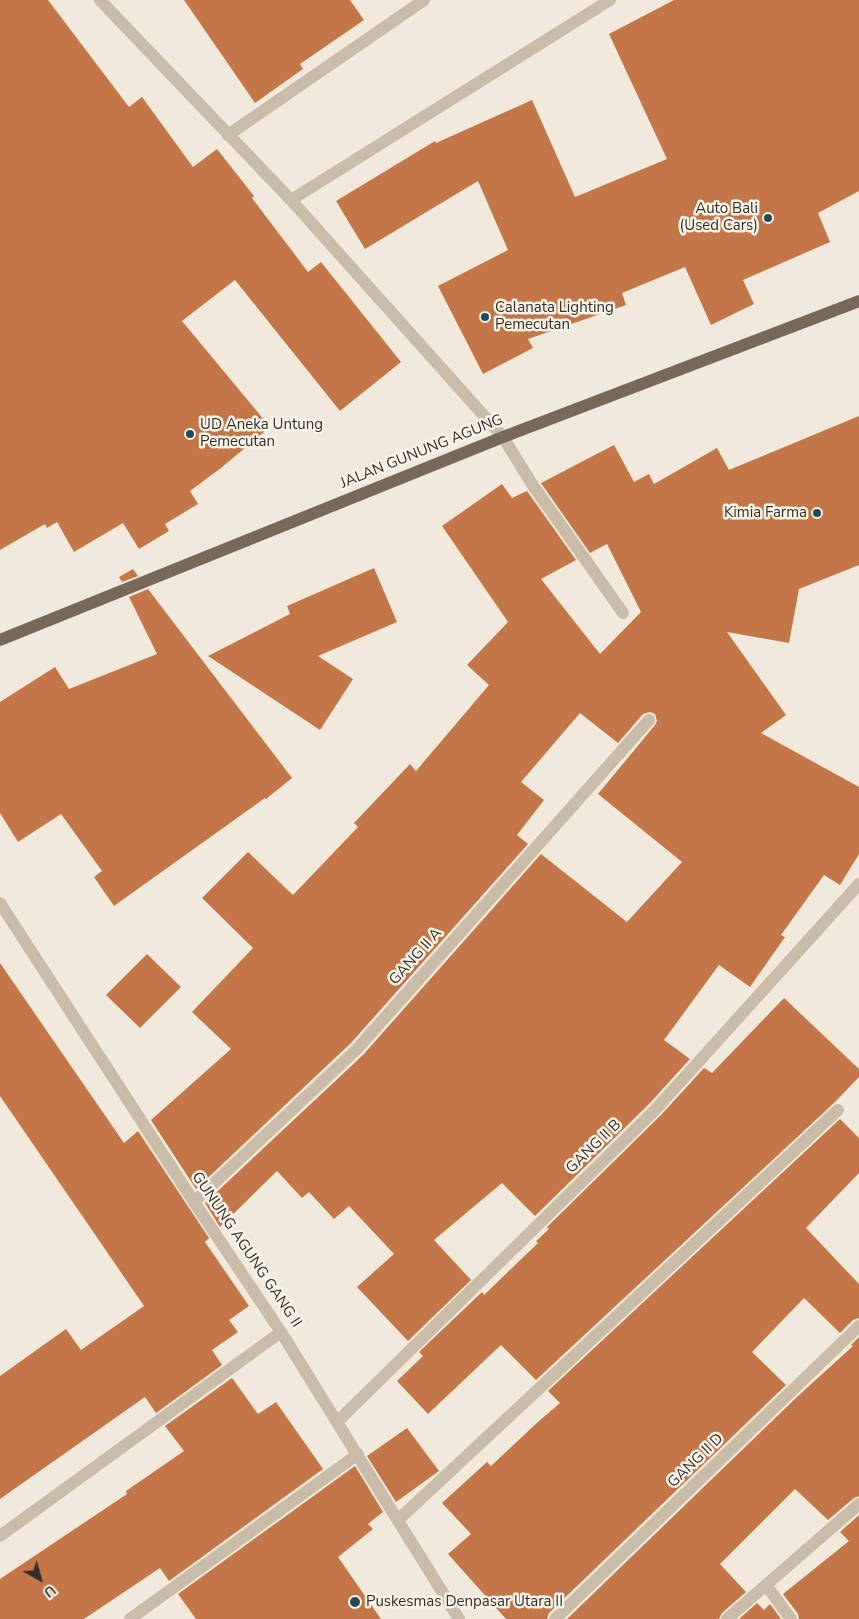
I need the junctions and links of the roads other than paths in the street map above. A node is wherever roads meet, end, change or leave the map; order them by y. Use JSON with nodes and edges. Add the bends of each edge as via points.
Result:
{"nodes":[{"id":1,"x":100,"y":0,"type":"edge"},
{"id":2,"x":424,"y":0,"type":"edge"},
{"id":3,"x":610,"y":0,"type":"edge"},
{"id":4,"x":228,"y":135,"type":"junction"},
{"id":5,"x":291,"y":200,"type":"junction"},
{"id":6,"x":859,"y":301,"type":"edge"},
{"id":7,"x":503,"y":437,"type":"junction"},
{"id":8,"x":623,"y":613,"type":"dead end"},
{"id":9,"x":2,"y":636,"type":"edge"},
{"id":10,"x":649,"y":720,"type":"dead end"},
{"id":11,"x":859,"y":884,"type":"edge"},
{"id":12,"x":0,"y":903,"type":"edge"},
{"id":13,"x":838,"y":1110,"type":"dead end"},
{"id":14,"x":194,"y":1202,"type":"junction"},
{"id":15,"x":859,"y":1326,"type":"edge"},
{"id":16,"x":281,"y":1332,"type":"junction"},
{"id":17,"x":338,"y":1422,"type":"junction"},
{"id":18,"x":358,"y":1454,"type":"junction"},
{"id":19,"x":859,"y":1504,"type":"edge"},
{"id":20,"x":398,"y":1520,"type":"junction"},
{"id":21,"x":0,"y":1536,"type":"edge"},
{"id":22,"x":766,"y":1585,"type":"junction"},
{"id":23,"x":130,"y":1619,"type":"edge"},
{"id":24,"x":459,"y":1619,"type":"edge"},
{"id":25,"x":555,"y":1619,"type":"edge"},
{"id":26,"x":727,"y":1619,"type":"edge"},
{"id":27,"x":791,"y":1619,"type":"edge"}],
"edges":[{"from":1,"to":4,"type":"street"},
{"from":2,"to":4,"type":"street"},
{"from":3,"to":5,"type":"street"},
{"from":4,"to":5,"type":"street"},
{"from":5,"to":7,"type":"street"},
{"from":6,"to":7,"type":"main road","name":"JALAN GUNUNG AGUNG"},
{"from":7,"to":8,"type":"street","via":[[532,484]]},
{"from":7,"to":9,"type":"main road","name":"JALAN GUNUNG AGUNG"},
{"from":10,"to":14,"type":"street","name":"GANG II A","via":[[357,1049]]},
{"from":11,"to":17,"type":"street","name":"GANG II B","via":[[655,1110]]},
{"from":12,"to":14,"type":"street","name":"GUNUNG AGUNG GANG II"},
{"from":13,"to":20,"type":"street"},
{"from":14,"to":16,"type":"street","name":"GUNUNG AGUNG GANG II"},
{"from":15,"to":25,"type":"street","name":"GANG II D"},
{"from":16,"to":17,"type":"street","name":"GUNUNG AGUNG GANG II"},
{"from":16,"to":21,"type":"street"},
{"from":17,"to":18,"type":"street","name":"GUNUNG AGUNG GANG II"},
{"from":18,"to":20,"type":"street","name":"GUNUNG AGUNG GANG II"},
{"from":18,"to":23,"type":"street"},
{"from":19,"to":22,"type":"street"},
{"from":20,"to":24,"type":"street","name":"GUNUNG AGUNG GANG II"},
{"from":22,"to":26,"type":"street"},
{"from":22,"to":27,"type":"street"}]}
